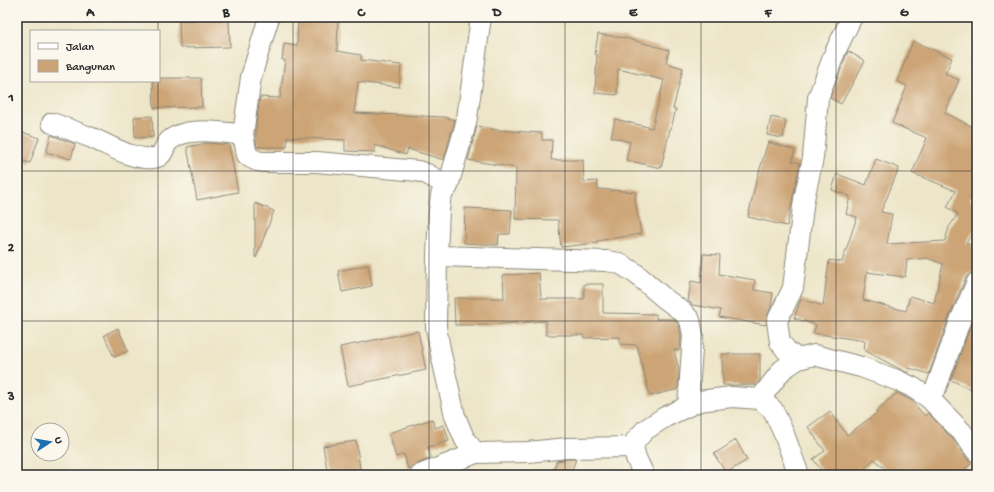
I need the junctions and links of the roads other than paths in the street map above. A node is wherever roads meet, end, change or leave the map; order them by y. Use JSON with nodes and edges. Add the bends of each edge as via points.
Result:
{"nodes":[{"id":1,"x":269,"y":17,"type":"edge"},
{"id":2,"x":482,"y":17,"type":"edge"},
{"id":3,"x":852,"y":17,"type":"edge"},
{"id":4,"x":52,"y":123,"type":"dead end"},
{"id":5,"x":243,"y":135,"type":"junction"},
{"id":6,"x":448,"y":186,"type":"junction"},
{"id":7,"x":437,"y":256,"type":"junction"},
{"id":8,"x":977,"y":282,"type":"edge"},
{"id":9,"x":798,"y":359,"type":"junction"},
{"id":10,"x":929,"y":398,"type":"junction"},
{"id":11,"x":760,"y":399,"type":"junction"},
{"id":12,"x":688,"y":406,"type":"junction"},
{"id":13,"x":633,"y":447,"type":"junction"},
{"id":14,"x":977,"y":452,"type":"edge"},
{"id":15,"x":476,"y":453,"type":"junction"},
{"id":16,"x":420,"y":475,"type":"edge"},
{"id":17,"x":644,"y":475,"type":"edge"},
{"id":18,"x":799,"y":475,"type":"edge"}],
"edges":[{"from":1,"to":5,"type":"street","via":[[251,77]]},
{"from":2,"to":6,"type":"street","via":[[467,118]]},
{"from":3,"to":9,"type":"street","via":[[835,52],[818,98],[813,158],[804,199],[793,288],[777,321],[780,342]]},
{"from":4,"to":5,"type":"street","via":[[132,156],[146,158],[155,158],[162,154],[168,142],[178,135],[219,131]]},
{"from":5,"to":6,"type":"street","via":[[248,155],[257,161],[317,162],[418,171]]},
{"from":6,"to":7,"type":"street","via":[[441,195]]},
{"from":7,"to":12,"type":"street","via":[[619,263],[684,312],[690,320],[693,335]]},
{"from":7,"to":15,"type":"street","via":[[436,326],[440,354],[455,416],[465,440]]},
{"from":8,"to":10,"type":"street","via":[[936,388]]},
{"from":9,"to":10,"type":"street","via":[[814,356],[861,367],[906,384]]},
{"from":9,"to":11,"type":"street","via":[[782,370]]},
{"from":10,"to":14,"type":"street","via":[[962,432]]},
{"from":11,"to":12,"type":"street","via":[[732,397],[699,401]]},
{"from":11,"to":18,"type":"street","via":[[773,410]]},
{"from":12,"to":13,"type":"street","via":[[645,430]]},
{"from":13,"to":15,"type":"street"},
{"from":13,"to":17,"type":"street"},
{"from":15,"to":16,"type":"street"}]}
